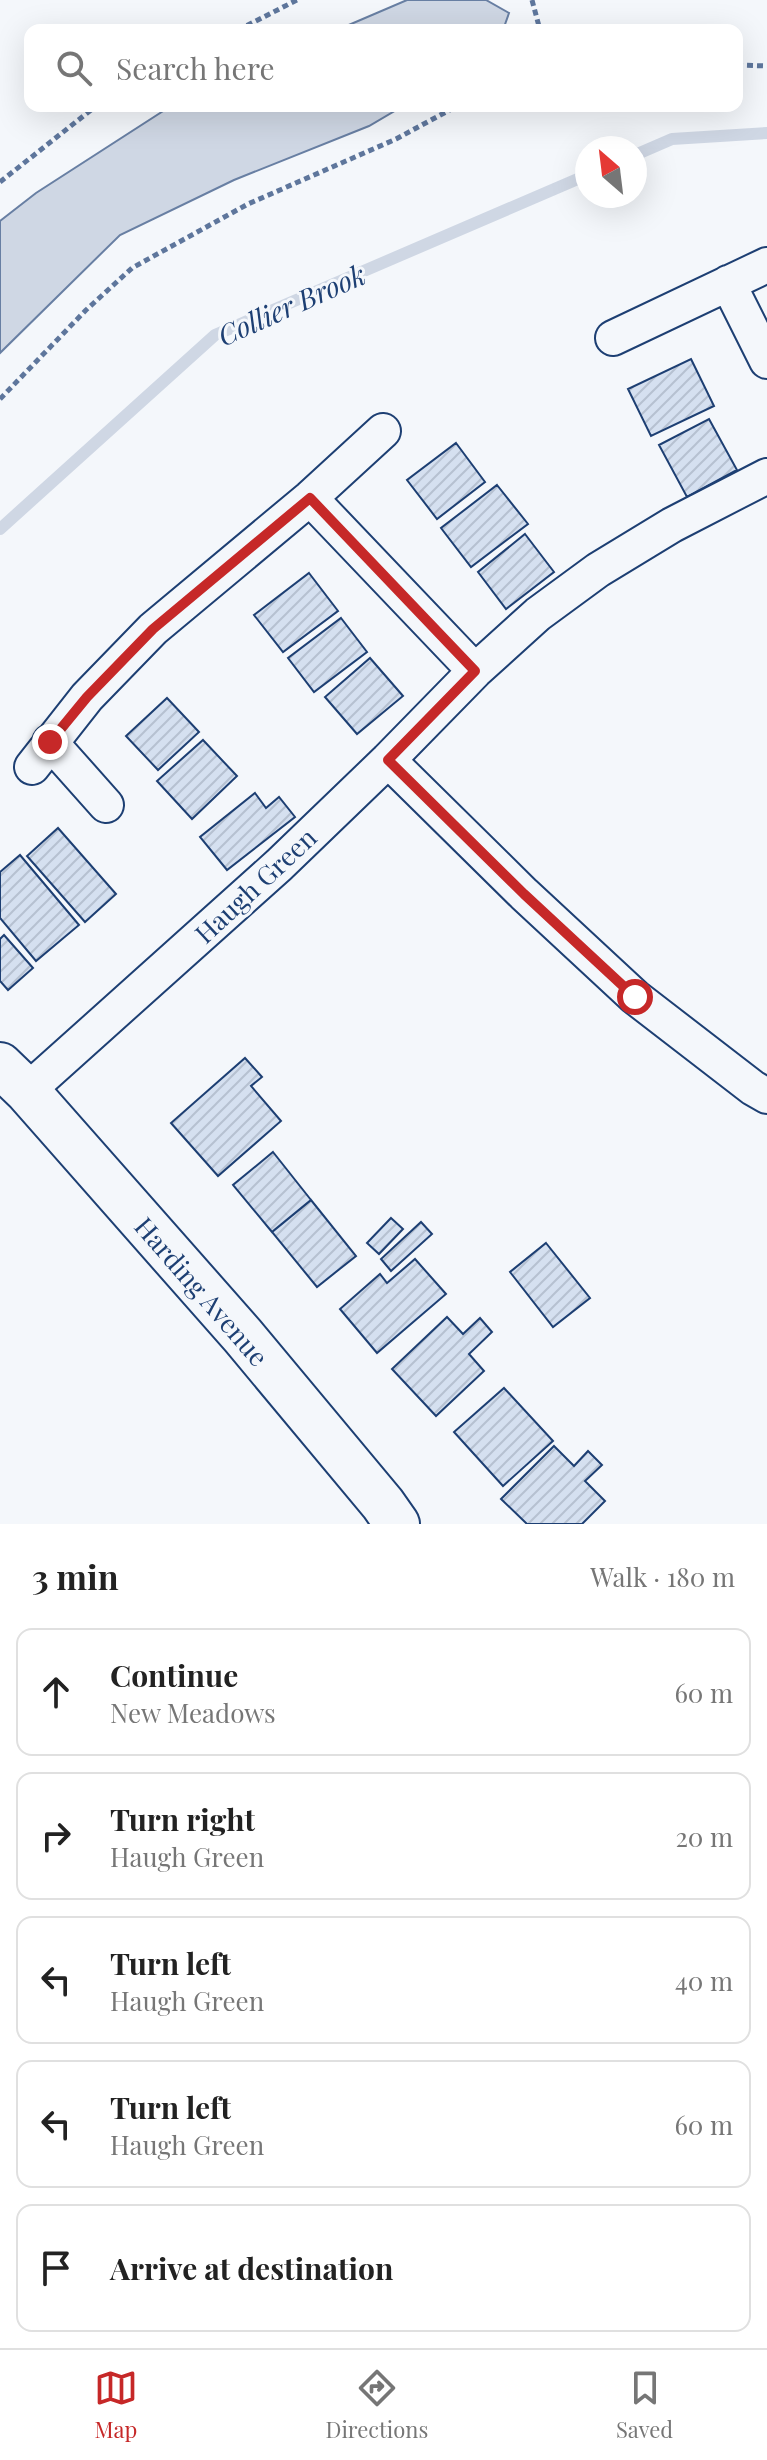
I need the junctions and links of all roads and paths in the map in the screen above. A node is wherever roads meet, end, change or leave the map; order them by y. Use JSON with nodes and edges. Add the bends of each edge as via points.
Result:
{"nodes":[{"id":1,"x":297,"y":0,"type":"edge"},
{"id":2,"x":532,"y":0,"type":"edge"},
{"id":3,"x":250,"y":24,"type":"edge"},
{"id":4,"x":538,"y":24,"type":"edge"},
{"id":5,"x":743,"y":65,"type":"edge"},
{"id":6,"x":767,"y":66,"type":"edge"},
{"id":7,"x":88,"y":112,"type":"edge"},
{"id":8,"x":446,"y":112,"type":"edge"},
{"id":9,"x":0,"y":182,"type":"edge"},
{"id":10,"x":767,"y":265,"type":"edge"},
{"id":11,"x":728,"y":283,"type":"junction"},
{"id":12,"x":613,"y":338,"type":"dead end"},
{"id":13,"x":767,"y":361,"type":"edge"},
{"id":14,"x":0,"y":399,"type":"edge"},
{"id":15,"x":383,"y":431,"type":"dead end"},
{"id":16,"x":767,"y":476,"type":"edge"},
{"id":17,"x":310,"y":498,"type":"junction"},
{"id":18,"x":475,"y":671,"type":"junction"},
{"id":19,"x":388,"y":760,"type":"junction"},
{"id":20,"x":106,"y":805,"type":"dead end"},
{"id":21,"x":14,"y":1078,"type":"edge"},
{"id":22,"x":767,"y":1096,"type":"edge"},
{"id":23,"x":397,"y":1524,"type":"edge"}],
"edges":[{"from":1,"to":3,"type":"path"},
{"from":2,"to":4,"type":"path"},
{"from":5,"to":6,"type":"path"},
{"from":7,"to":9,"type":"path"},
{"from":8,"to":14,"type":"path","via":[[248,204],[132,268]]},
{"from":10,"to":11,"type":"street"},
{"from":11,"to":12,"type":"street"},
{"from":11,"to":13,"type":"street"},
{"from":15,"to":17,"type":"street"},
{"from":16,"to":18,"type":"street","name":"Haugh Green","via":[[598,570],[538,614]]},
{"from":17,"to":18,"type":"street"},
{"from":17,"to":20,"type":"street","via":[[153,629],[41,754]]},
{"from":18,"to":19,"type":"street","name":"Haugh Green"},
{"from":19,"to":21,"type":"street","name":"Haugh Green","via":[[279,865]]},
{"from":19,"to":22,"type":"street","via":[[635,997]]},
{"from":21,"to":23,"type":"street","name":"Harding Avenue","via":[[243,1336]]}]}
